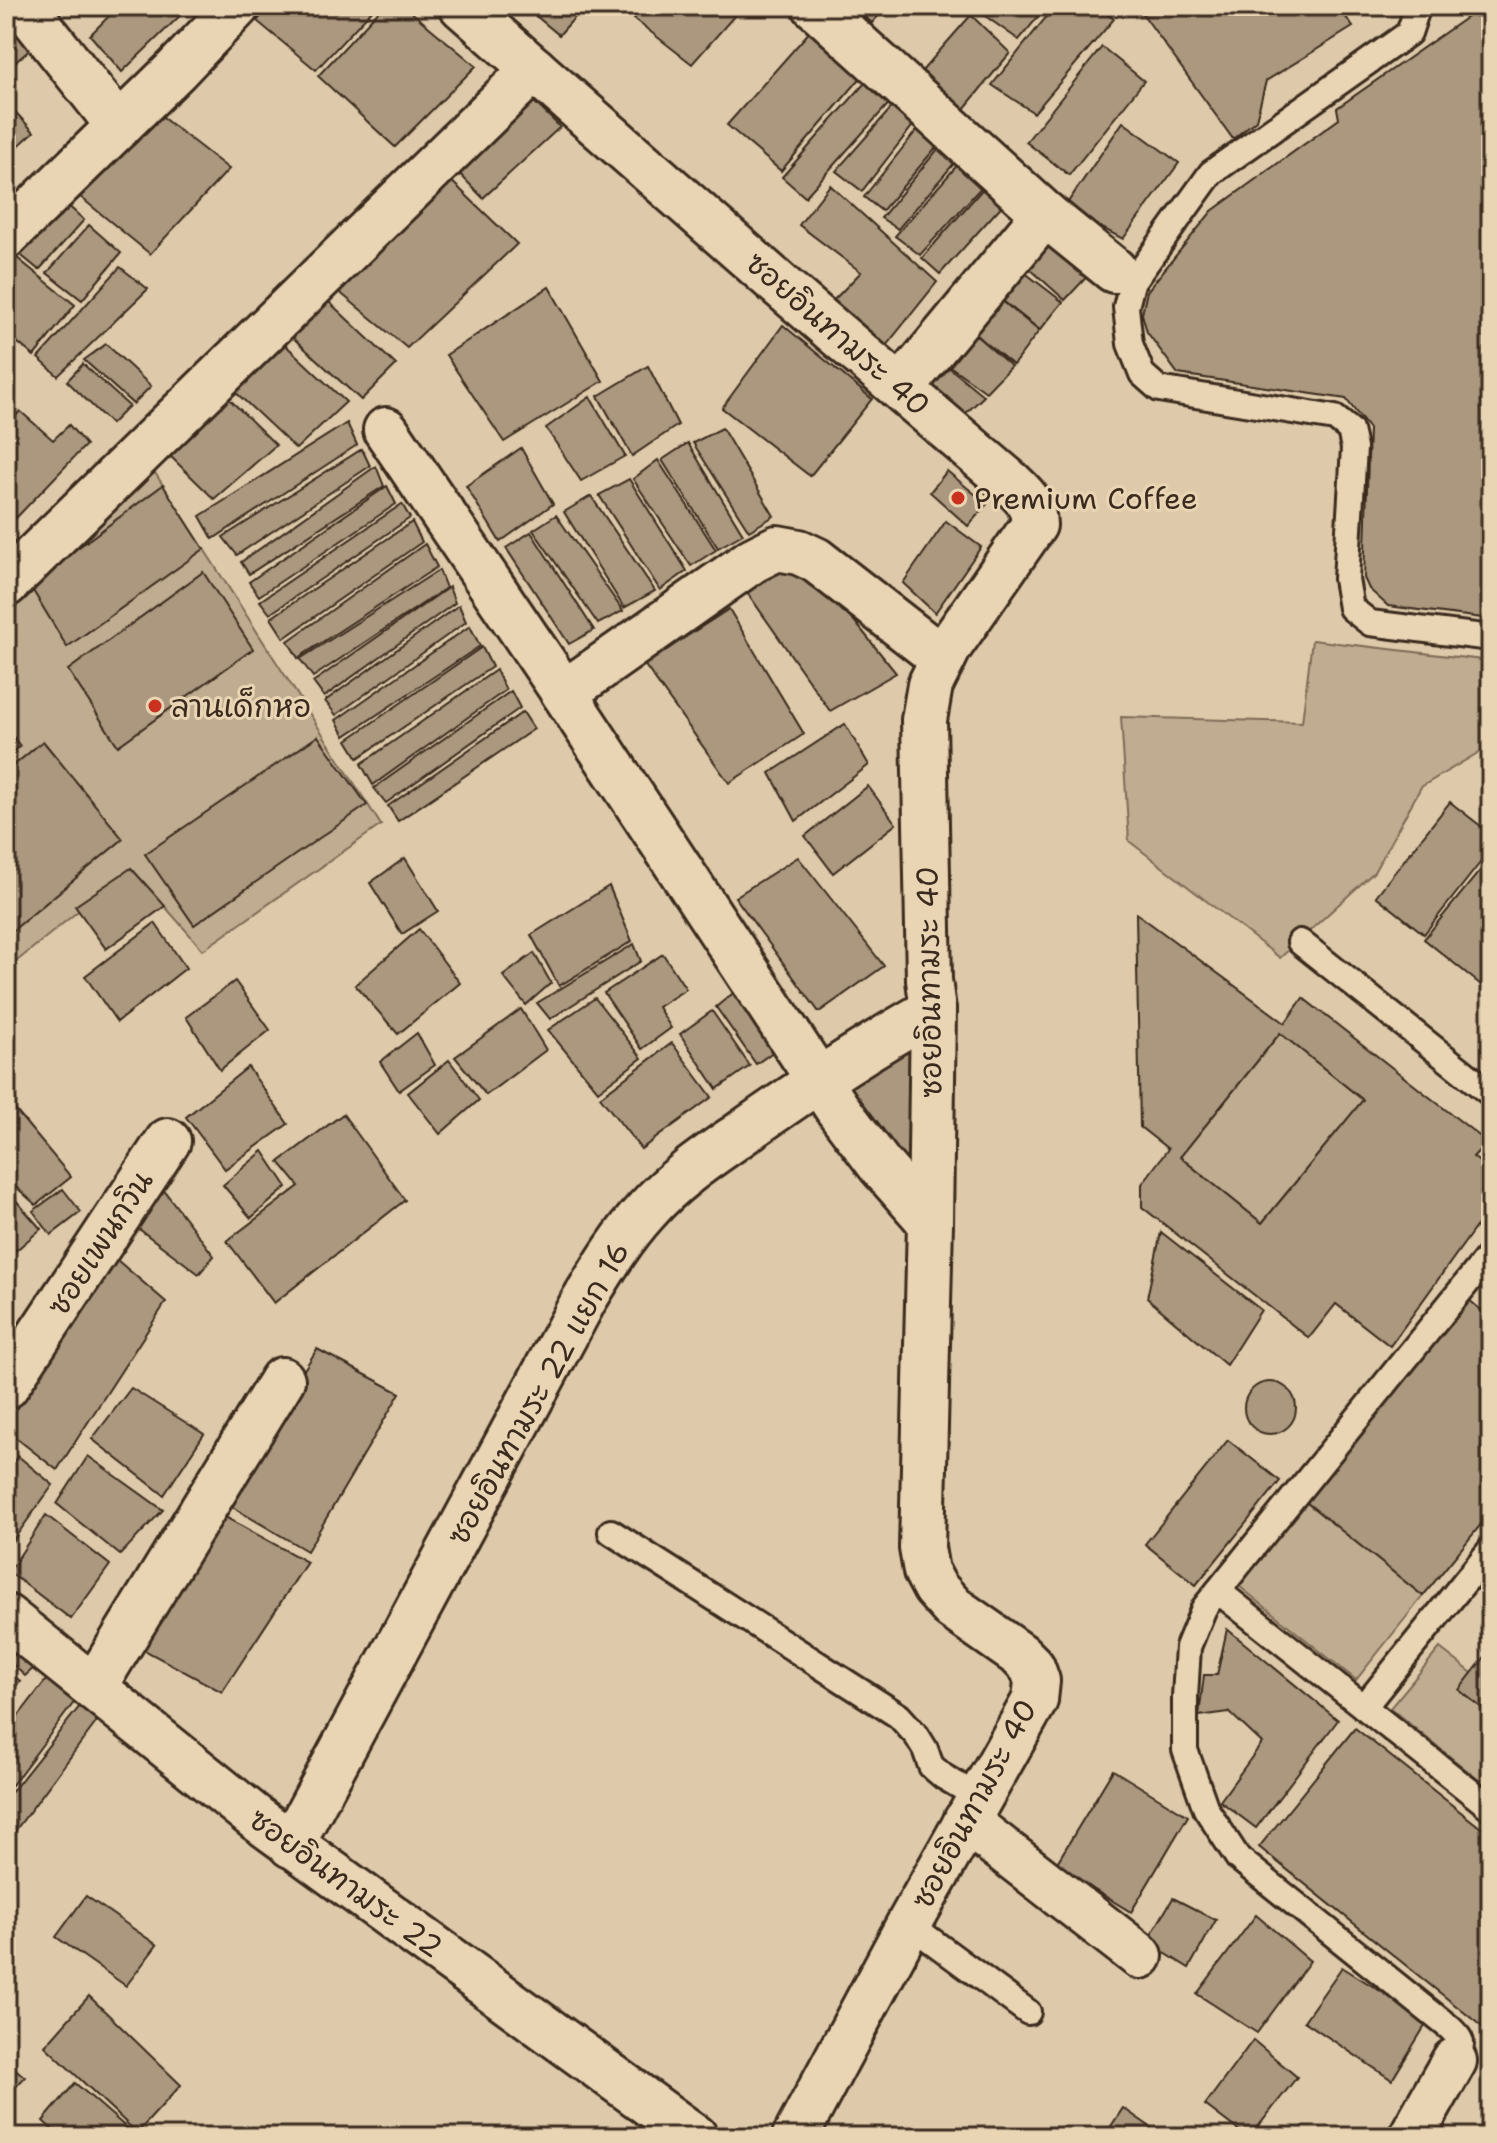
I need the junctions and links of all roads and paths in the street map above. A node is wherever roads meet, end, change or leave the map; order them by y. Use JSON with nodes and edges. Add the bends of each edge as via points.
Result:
{"nodes":[{"id":1,"x":24,"y":6,"type":"edge"},
{"id":2,"x":237,"y":6,"type":"edge"},
{"id":3,"x":462,"y":6,"type":"edge"},
{"id":4,"x":815,"y":6,"type":"edge"},
{"id":5,"x":1418,"y":6,"type":"edge"},
{"id":6,"x":534,"y":69,"type":"junction"},
{"id":7,"x":119,"y":126,"type":"junction"},
{"id":8,"x":1045,"y":214,"type":"junction"},
{"id":9,"x":6,"y":236,"type":"edge"},
{"id":10,"x":1123,"y":276,"type":"junction"},
{"id":11,"x":901,"y":388,"type":"junction"},
{"id":12,"x":386,"y":430,"type":"dead end"},
{"id":13,"x":6,"y":584,"type":"edge"},
{"id":14,"x":1491,"y":638,"type":"edge"},
{"id":15,"x":943,"y":659,"type":"junction"},
{"id":16,"x":564,"y":693,"type":"junction"},
{"id":17,"x":1300,"y":942,"type":"dead end"},
{"id":18,"x":933,"y":1010,"type":"junction"},
{"id":19,"x":818,"y":1080,"type":"junction"},
{"id":20,"x":1491,"y":1094,"type":"edge"},
{"id":21,"x":168,"y":1141,"type":"dead end"},
{"id":22,"x":930,"y":1222,"type":"junction"},
{"id":23,"x":1491,"y":1253,"type":"edge"},
{"id":24,"x":282,"y":1380,"type":"dead end"},
{"id":25,"x":6,"y":1386,"type":"edge"},
{"id":26,"x":611,"y":1532,"type":"dead end"},
{"id":27,"x":1491,"y":1549,"type":"edge"},
{"id":28,"x":1218,"y":1591,"type":"junction"},
{"id":29,"x":6,"y":1617,"type":"edge"},
{"id":30,"x":94,"y":1687,"type":"junction"},
{"id":31,"x":1364,"y":1707,"type":"junction"},
{"id":32,"x":1491,"y":1808,"type":"edge"},
{"id":33,"x":973,"y":1810,"type":"junction"},
{"id":34,"x":291,"y":1845,"type":"junction"},
{"id":35,"x":909,"y":1924,"type":"junction"},
{"id":36,"x":1140,"y":1956,"type":"dead end"},
{"id":37,"x":1028,"y":2012,"type":"dead end"},
{"id":38,"x":1454,"y":2061,"type":"joint"},
{"id":39,"x":695,"y":2137,"type":"edge"},
{"id":40,"x":795,"y":2137,"type":"edge"},
{"id":41,"x":1411,"y":2137,"type":"edge"}],
"edges":[{"from":1,"to":7,"type":"street"},
{"from":2,"to":7,"type":"street"},
{"from":3,"to":6,"type":"street","name":"ซอยอินทามระ 40"},
{"from":4,"to":8,"type":"street"},
{"from":5,"to":10,"type":"lane","via":[[1409,33],[1211,173]]},
{"from":6,"to":11,"type":"street","name":"ซอยอินทามระ 40"},
{"from":6,"to":13,"type":"street"},
{"from":7,"to":9,"type":"street"},
{"from":8,"to":10,"type":"street"},
{"from":8,"to":11,"type":"street"},
{"from":10,"to":14,"type":"lane","via":[[1130,344],[1142,374],[1159,389],[1335,418],[1350,430],[1354,448],[1346,579],[1351,608],[1370,623]]},
{"from":11,"to":15,"type":"street","name":"ซอยอินทามระ 40","via":[[1012,484],[1033,509],[1034,525]]},
{"from":12,"to":16,"type":"street"},
{"from":15,"to":16,"type":"street","via":[[816,560],[777,548]]},
{"from":15,"to":18,"type":"street","name":"ซอยอินทามระ 40","via":[[930,685],[924,720]]},
{"from":16,"to":19,"type":"street"},
{"from":17,"to":20,"type":"lane"},
{"from":18,"to":19,"type":"street","name":"ซอยอินทามระ 22 แยก 16"},
{"from":18,"to":22,"type":"street","name":"ซอยอินทามระ 40"},
{"from":19,"to":22,"type":"street"},
{"from":19,"to":34,"type":"street","name":"ซอยอินทามระ 22 แยก 16","via":[[690,1170],[648,1207],[620,1242]]},
{"from":21,"to":25,"type":"street","name":"ซอยเพนกวิน"},
{"from":22,"to":33,"type":"street","name":"ซอยอินทามระ 40","via":[[922,1548],[926,1571],[953,1608],[1020,1655],[1037,1681],[1035,1700]]},
{"from":23,"to":28,"type":"lane"},
{"from":24,"to":30,"type":"street"},
{"from":26,"to":33,"type":"lane","via":[[899,1716],[917,1736],[931,1766]]},
{"from":27,"to":31,"type":"lane"},
{"from":28,"to":31,"type":"lane"},
{"from":28,"to":38,"type":"lane","via":[[1204,1608],[1188,1647],[1185,1697],[1185,1750],[1206,1809],[1238,1858],[1461,2039]]},
{"from":29,"to":30,"type":"street","name":"ซอยอินทามระ 22"},
{"from":30,"to":34,"type":"street","name":"ซอยอินทามระ 22"},
{"from":31,"to":32,"type":"lane"},
{"from":33,"to":35,"type":"street","name":"ซอยอินทามระ 40"},
{"from":33,"to":36,"type":"street"},
{"from":34,"to":39,"type":"street","name":"ซอยอินทามระ 22"},
{"from":35,"to":37,"type":"lane"},
{"from":35,"to":40,"type":"street","name":"ซอยอินทามระ 40"},
{"from":38,"to":41,"type":"street"}]}
